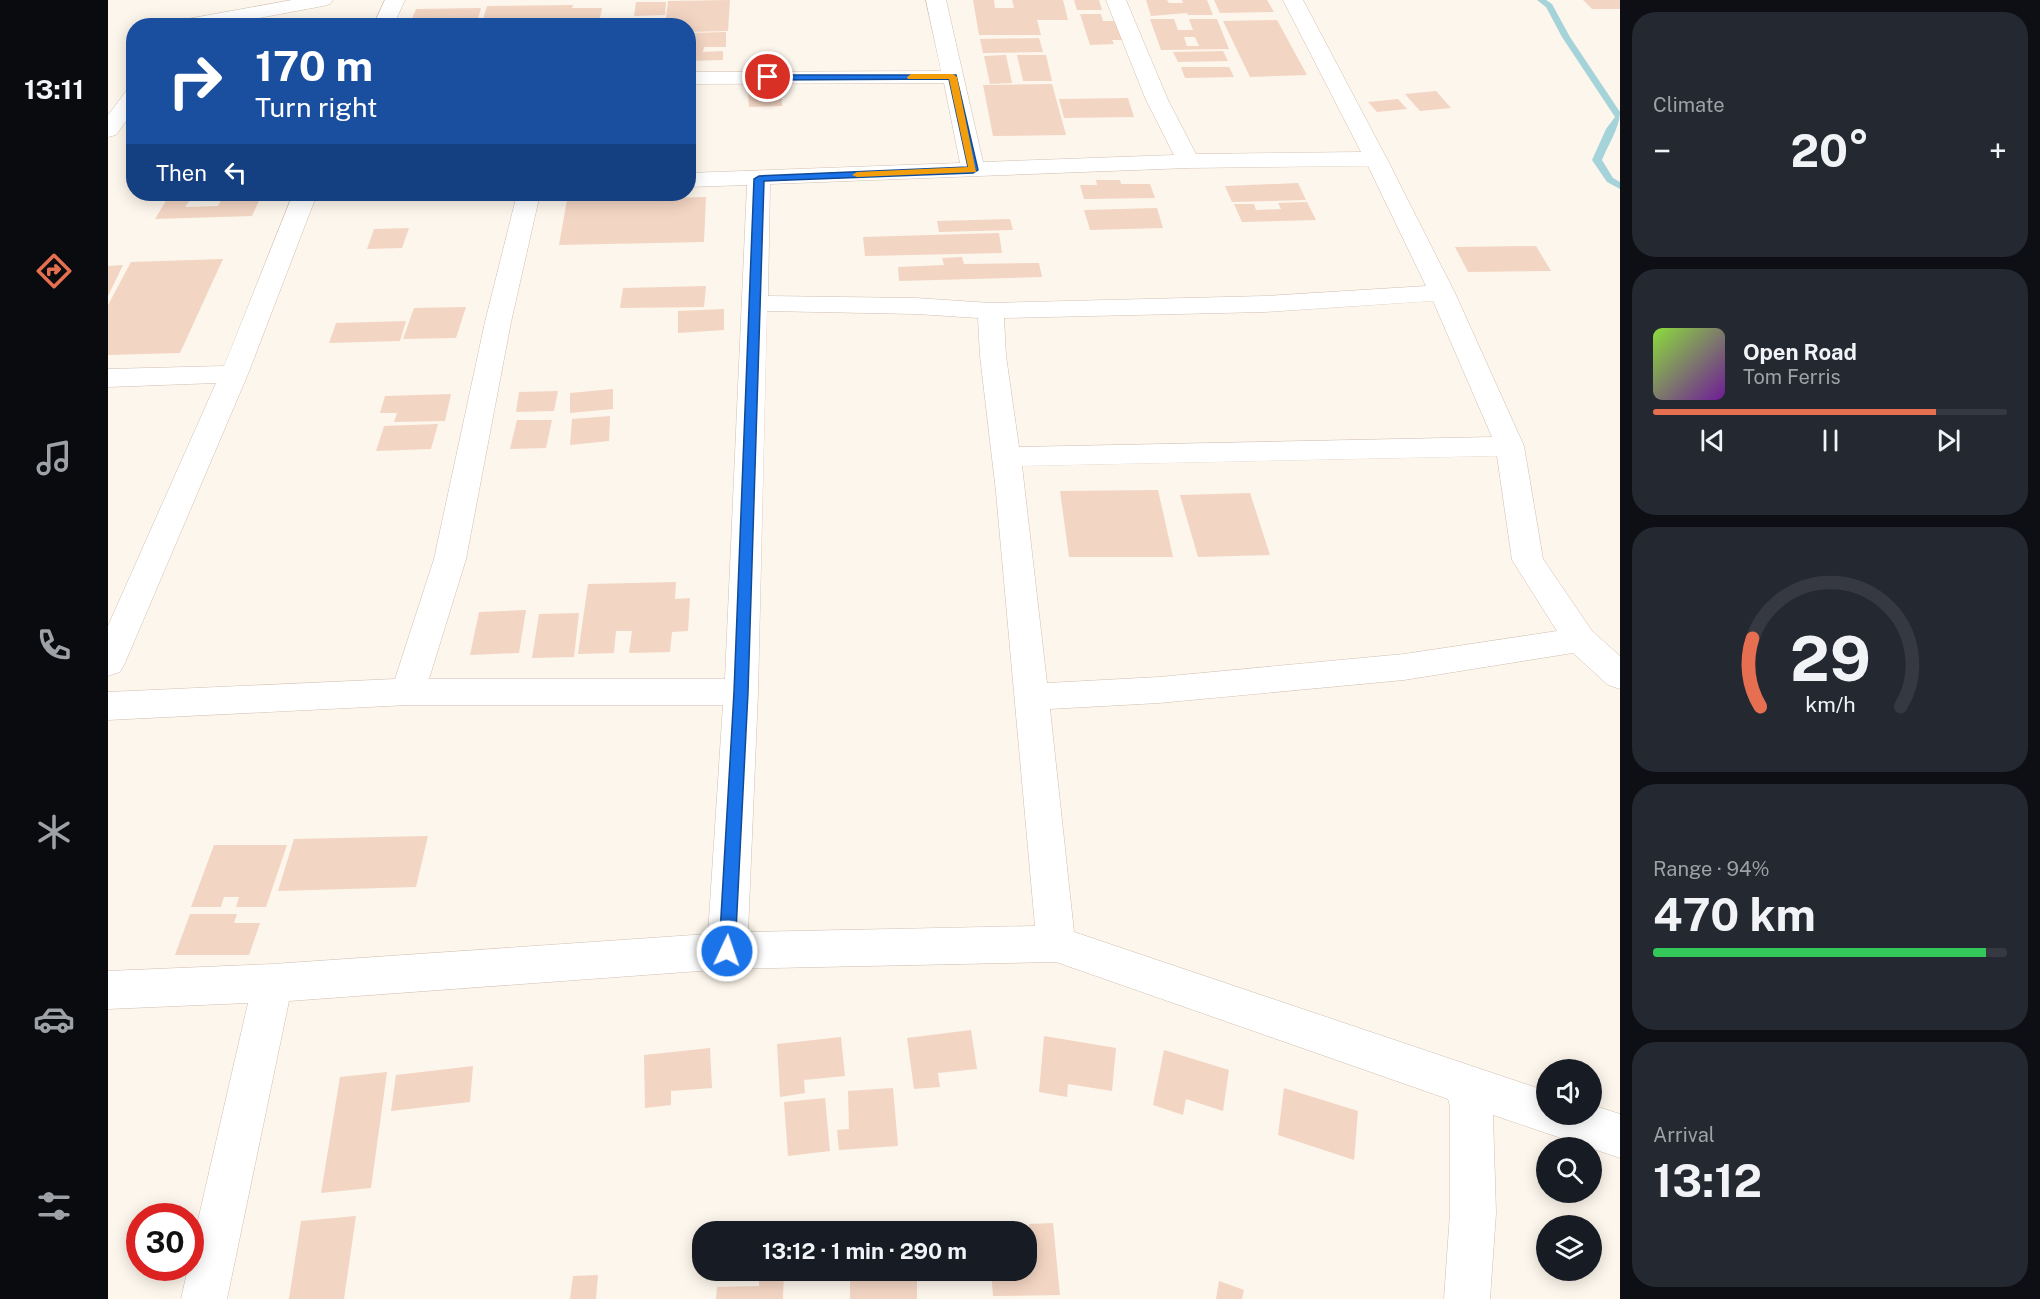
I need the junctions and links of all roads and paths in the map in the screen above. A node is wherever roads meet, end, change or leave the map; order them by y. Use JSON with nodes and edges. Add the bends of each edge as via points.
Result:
{"nodes":[{"id":1,"x":205,"y":0,"type":"edge"},
{"id":2,"x":323,"y":0,"type":"edge"},
{"id":3,"x":395,"y":0,"type":"edge"},
{"id":4,"x":936,"y":0,"type":"edge"},
{"id":5,"x":1116,"y":0,"type":"edge"},
{"id":6,"x":1293,"y":0,"type":"edge"},
{"id":7,"x":192,"y":18,"type":"edge"},
{"id":8,"x":225,"y":18,"type":"edge"},
{"id":9,"x":387,"y":18,"type":"edge"},
{"id":10,"x":953,"y":77,"type":"junction"},
{"id":11,"x":696,"y":78,"type":"edge"},
{"id":12,"x":126,"y":105,"type":"edge"},
{"id":13,"x":108,"y":130,"type":"edge"},
{"id":14,"x":1376,"y":159,"type":"junction"},
{"id":15,"x":1188,"y":161,"type":"junction"},
{"id":16,"x":973,"y":170,"type":"junction"},
{"id":17,"x":759,"y":179,"type":"junction"},
{"id":18,"x":696,"y":180,"type":"edge"},
{"id":19,"x":302,"y":201,"type":"edge"},
{"id":20,"x":526,"y":201,"type":"edge"},
{"id":21,"x":1442,"y":293,"type":"junction"},
{"id":22,"x":754,"y":303,"type":"junction"},
{"id":23,"x":991,"y":311,"type":"junction"},
{"id":24,"x":234,"y":375,"type":"junction"},
{"id":25,"x":108,"y":378,"type":"edge"},
{"id":26,"x":1510,"y":446,"type":"junction"},
{"id":27,"x":1006,"y":457,"type":"junction"},
{"id":28,"x":1580,"y":640,"type":"junction"},
{"id":29,"x":108,"y":663,"type":"edge"},
{"id":30,"x":1620,"y":676,"type":"edge"},
{"id":31,"x":408,"y":692,"type":"junction"},
{"id":32,"x":741,"y":692,"type":"junction"},
{"id":33,"x":1031,"y":697,"type":"junction"},
{"id":34,"x":108,"y":706,"type":"edge"},
{"id":35,"x":1056,"y":944,"type":"junction"},
{"id":36,"x":727,"y":951,"type":"junction"},
{"id":37,"x":273,"y":983,"type":"junction"},
{"id":38,"x":108,"y":990,"type":"edge"},
{"id":39,"x":1466,"y":1086,"type":"junction"},
{"id":40,"x":1536,"y":1109,"type":"edge"},
{"id":41,"x":1586,"y":1125,"type":"edge"},
{"id":42,"x":1620,"y":1136,"type":"edge"},
{"id":43,"x":204,"y":1299,"type":"edge"},
{"id":44,"x":1467,"y":1299,"type":"edge"}],
"edges":[{"from":1,"to":7,"type":"street"},
{"from":2,"to":8,"type":"street"},
{"from":3,"to":9,"type":"street"},
{"from":4,"to":10,"type":"street"},
{"from":5,"to":15,"type":"street","via":[[1156,100]]},
{"from":6,"to":14,"type":"street"},
{"from":10,"to":11,"type":"street"},
{"from":10,"to":16,"type":"street"},
{"from":12,"to":13,"type":"street"},
{"from":14,"to":15,"type":"street"},
{"from":14,"to":21,"type":"street"},
{"from":15,"to":16,"type":"street"},
{"from":16,"to":17,"type":"street"},
{"from":17,"to":18,"type":"street"},
{"from":17,"to":22,"type":"street"},
{"from":19,"to":24,"type":"street"},
{"from":20,"to":31,"type":"street","via":[[450,560]]},
{"from":21,"to":23,"type":"street","via":[[1265,304]]},
{"from":21,"to":26,"type":"street"},
{"from":22,"to":23,"type":"street"},
{"from":22,"to":32,"type":"street"},
{"from":23,"to":27,"type":"street"},
{"from":24,"to":25,"type":"street"},
{"from":24,"to":29,"type":"street"},
{"from":26,"to":27,"type":"street"},
{"from":26,"to":28,"type":"street","via":[[1528,560]]},
{"from":27,"to":33,"type":"street"},
{"from":28,"to":30,"type":"street"},
{"from":28,"to":33,"type":"street","via":[[1404,667],[1159,690]]},
{"from":31,"to":32,"type":"street"},
{"from":31,"to":34,"type":"street"},
{"from":32,"to":36,"type":"street"},
{"from":33,"to":35,"type":"street"},
{"from":35,"to":36,"type":"street"},
{"from":35,"to":39,"type":"street"},
{"from":36,"to":37,"type":"street"},
{"from":37,"to":38,"type":"street"},
{"from":37,"to":43,"type":"street"},
{"from":39,"to":40,"type":"street"},
{"from":39,"to":44,"type":"street","via":[[1471,1106],[1473,1213]]},
{"from":41,"to":42,"type":"street"}]}
